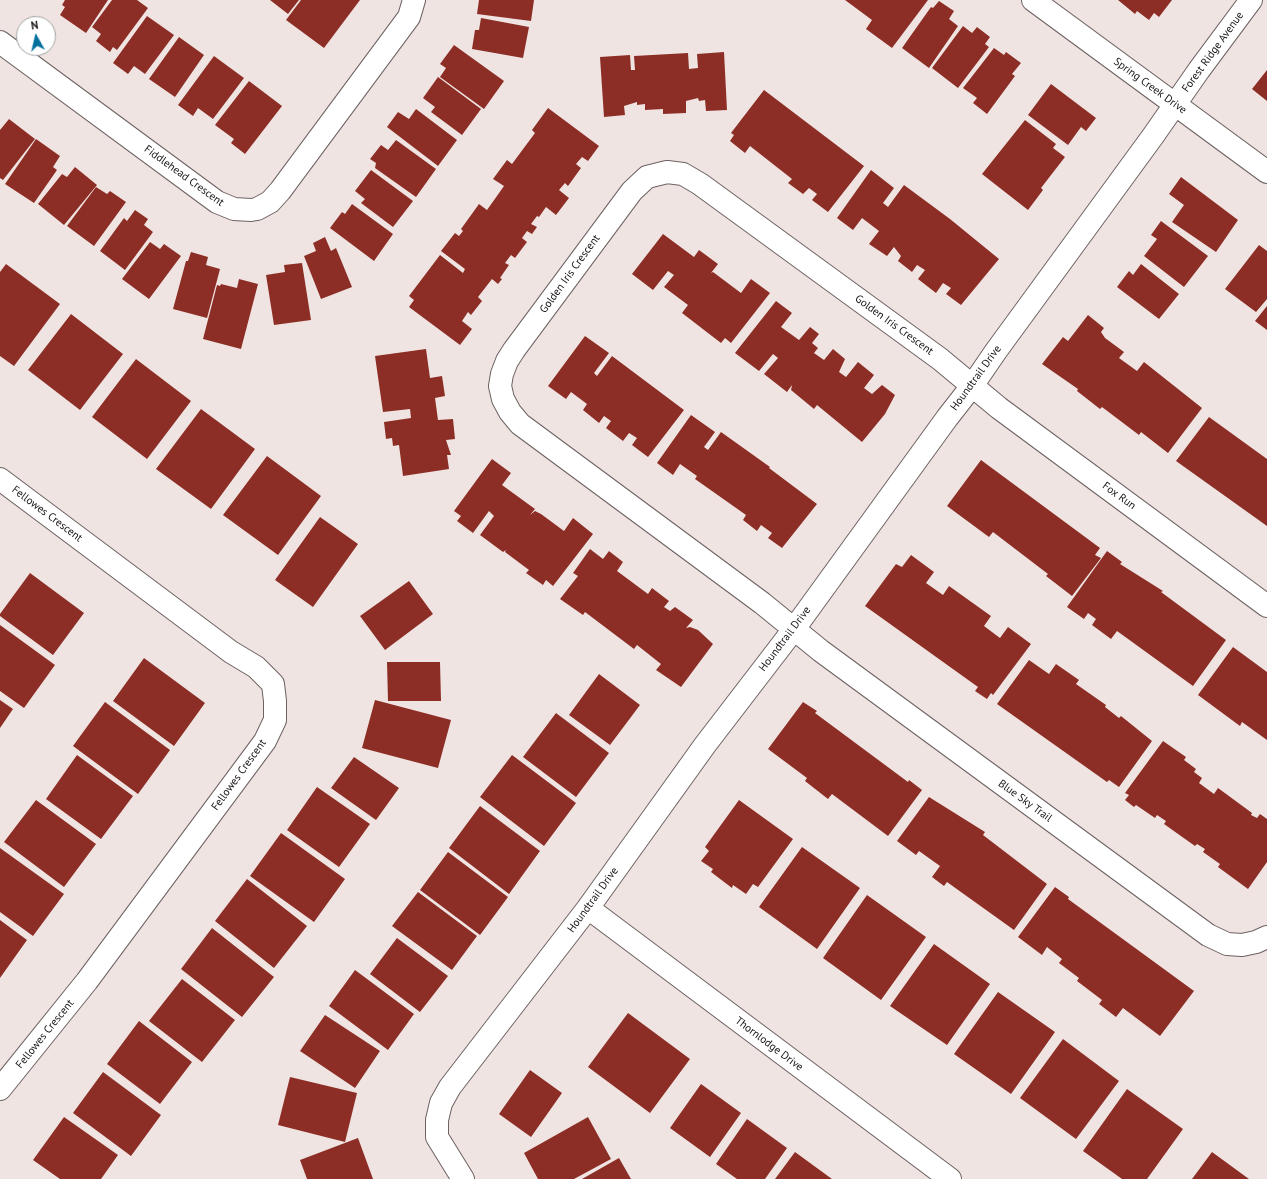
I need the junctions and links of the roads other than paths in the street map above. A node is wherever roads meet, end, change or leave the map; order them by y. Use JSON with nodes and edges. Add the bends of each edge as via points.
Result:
{"nodes":[{"id":1,"x":414,"y":0,"type":"edge"},
{"id":2,"x":1033,"y":0,"type":"edge"},
{"id":3,"x":1251,"y":0,"type":"edge"},
{"id":4,"x":0,"y":42,"type":"edge"},
{"id":5,"x":1175,"y":105,"type":"junction"},
{"id":6,"x":1267,"y":172,"type":"edge"},
{"id":7,"x":972,"y":386,"type":"junction"},
{"id":8,"x":2,"y":484,"type":"edge"},
{"id":9,"x":1267,"y":606,"type":"edge"},
{"id":10,"x":794,"y":629,"type":"junction"},
{"id":11,"x":588,"y":908,"type":"junction"},
{"id":12,"x":1267,"y":937,"type":"edge"},
{"id":13,"x":0,"y":1089,"type":"edge"},
{"id":14,"x":463,"y":1179,"type":"edge"},
{"id":15,"x":950,"y":1179,"type":"edge"}],
"edges":[{"from":1,"to":4,"type":"street","name":"Fiddlehead Crescent","via":[[408,17],[280,191],[270,202],[251,210],[234,209],[217,202]]},
{"from":2,"to":5,"type":"street","name":"Spring Creek Drive"},
{"from":3,"to":5,"type":"street","name":"Forest Ridge Avenue"},
{"from":5,"to":6,"type":"street","name":"Spring Creek Drive"},
{"from":5,"to":7,"type":"street","name":"Houndtrail Drive"},
{"from":7,"to":9,"type":"street","name":"Fox Run"},
{"from":7,"to":10,"type":"street","name":"Houndtrail Drive"},
{"from":7,"to":10,"type":"street","name":"Golden Iris Crescent","via":[[940,359],[700,184],[683,174],[667,172],[647,177],[632,191],[519,343],[507,360],[500,386],[503,399],[520,424]]},
{"from":8,"to":13,"type":"street","name":"Fellowes Crescent","via":[[231,652],[256,667],[273,684],[275,720],[265,741],[87,981]]},
{"from":10,"to":11,"type":"street","name":"Houndtrail Drive","via":[[705,745]]},
{"from":10,"to":12,"type":"street","name":"Blue Sky Trail","via":[[1208,935],[1227,944],[1242,945]]},
{"from":11,"to":14,"type":"street","name":"Houndtrail Drive","via":[[450,1087],[441,1103],[437,1137]]},
{"from":11,"to":15,"type":"street","name":"Thornlodge Drive"}]}
